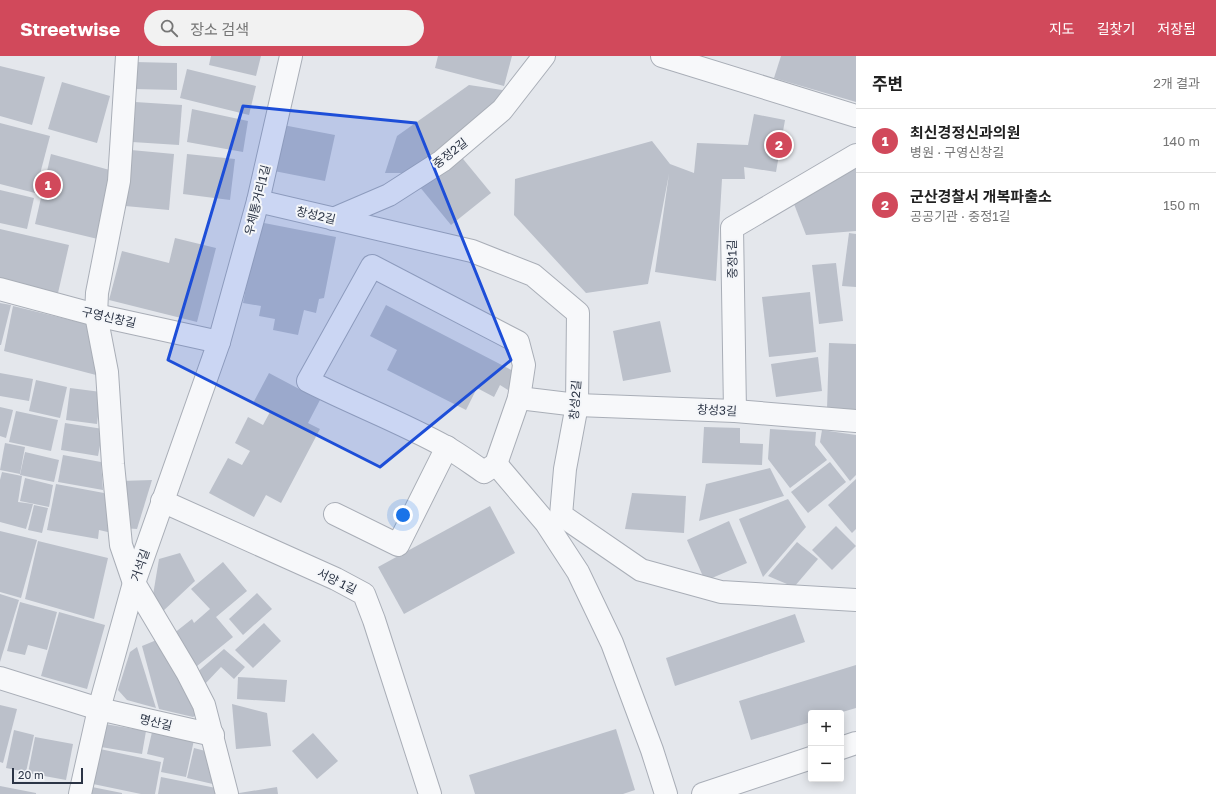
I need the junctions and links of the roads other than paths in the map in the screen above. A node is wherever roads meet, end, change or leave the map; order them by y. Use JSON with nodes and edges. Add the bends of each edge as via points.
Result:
{"nodes":[{"id":1,"x":127,"y":56,"type":"edge"},
{"id":2,"x":291,"y":56,"type":"edge"},
{"id":3,"x":544,"y":56,"type":"edge"},
{"id":4,"x":662,"y":56,"type":"edge"},
{"id":5,"x":856,"y":116,"type":"edge"},
{"id":6,"x":856,"y":155,"type":"edge"},
{"id":7,"x":258,"y":201,"type":"junction"},
{"id":8,"x":333,"y":219,"type":"junction"},
{"id":9,"x":0,"y":289,"type":"edge"},
{"id":10,"x":96,"y":315,"type":"junction"},
{"id":11,"x":219,"y":342,"type":"junction"},
{"id":12,"x":519,"y":398,"type":"junction"},
{"id":13,"x":577,"y":405,"type":"junction"},
{"id":14,"x":735,"y":411,"type":"junction"},
{"id":15,"x":856,"y":421,"type":"edge"},
{"id":16,"x":447,"y":447,"type":"junction"},
{"id":17,"x":496,"y":464,"type":"junction"},
{"id":18,"x":162,"y":501,"type":"junction"},
{"id":19,"x":335,"y":514,"type":"dead end"},
{"id":20,"x":134,"y":583,"type":"junction"},
{"id":21,"x":856,"y":600,"type":"edge"},
{"id":22,"x":0,"y":678,"type":"edge"},
{"id":23,"x":100,"y":709,"type":"junction"},
{"id":24,"x":213,"y":735,"type":"junction"},
{"id":25,"x":856,"y":743,"type":"edge"},
{"id":26,"x":844,"y":747,"type":"edge"},
{"id":27,"x":808,"y":759,"type":"edge"},
{"id":28,"x":80,"y":794,"type":"edge"},
{"id":29,"x":227,"y":794,"type":"edge"},
{"id":30,"x":430,"y":794,"type":"edge"},
{"id":31,"x":666,"y":794,"type":"edge"},
{"id":32,"x":703,"y":794,"type":"edge"}],
"edges":[{"from":1,"to":10,"type":"street","via":[[118,181],[97,293]]},
{"from":2,"to":7,"type":"street","name":"우체통거리1길"},
{"from":3,"to":8,"type":"street","name":"중정2길","via":[[502,110],[442,161],[389,195]]},
{"from":4,"to":5,"type":"street"},
{"from":6,"to":14,"type":"street","name":"중정1길","via":[[732,228]]},
{"from":7,"to":8,"type":"street","name":"창성2길"},
{"from":7,"to":11,"type":"street","name":"우체통거리1길"},
{"from":8,"to":13,"type":"street","name":"창성2길","via":[[472,251],[533,275],[578,313]]},
{"from":9,"to":10,"type":"street","name":"구영신창길"},
{"from":10,"to":11,"type":"street","name":"구영신창길"},
{"from":10,"to":20,"type":"street","via":[[107,372],[121,545]]},
{"from":11,"to":18,"type":"street","name":"거석길"},
{"from":12,"to":13,"type":"street","name":"창성3길"},
{"from":12,"to":16,"type":"street","via":[[524,365],[518,342],[372,266],[308,381]]},
{"from":12,"to":17,"type":"street"},
{"from":13,"to":14,"type":"street","name":"창성3길"},
{"from":13,"to":21,"type":"street","name":"창성2길","via":[[565,469],[561,515],[641,570],[721,592]]},
{"from":14,"to":15,"type":"street","name":"창성3길"},
{"from":16,"to":17,"type":"street","via":[[484,472]]},
{"from":16,"to":19,"type":"street","via":[[398,545]]},
{"from":17,"to":31,"type":"street","via":[[546,523],[578,572],[612,643]]},
{"from":18,"to":20,"type":"street","name":"거석길"},
{"from":18,"to":30,"type":"street","name":"서양 1길","via":[[364,594]]},
{"from":20,"to":23,"type":"street","name":"거석길"},
{"from":20,"to":24,"type":"street","via":[[187,672],[204,705]]},
{"from":22,"to":23,"type":"street","name":"명산길"},
{"from":23,"to":24,"type":"street","name":"명산길"},
{"from":23,"to":28,"type":"street","name":"거석길"},
{"from":24,"to":29,"type":"street"},
{"from":25,"to":26,"type":"street"},
{"from":27,"to":32,"type":"street"}]}
